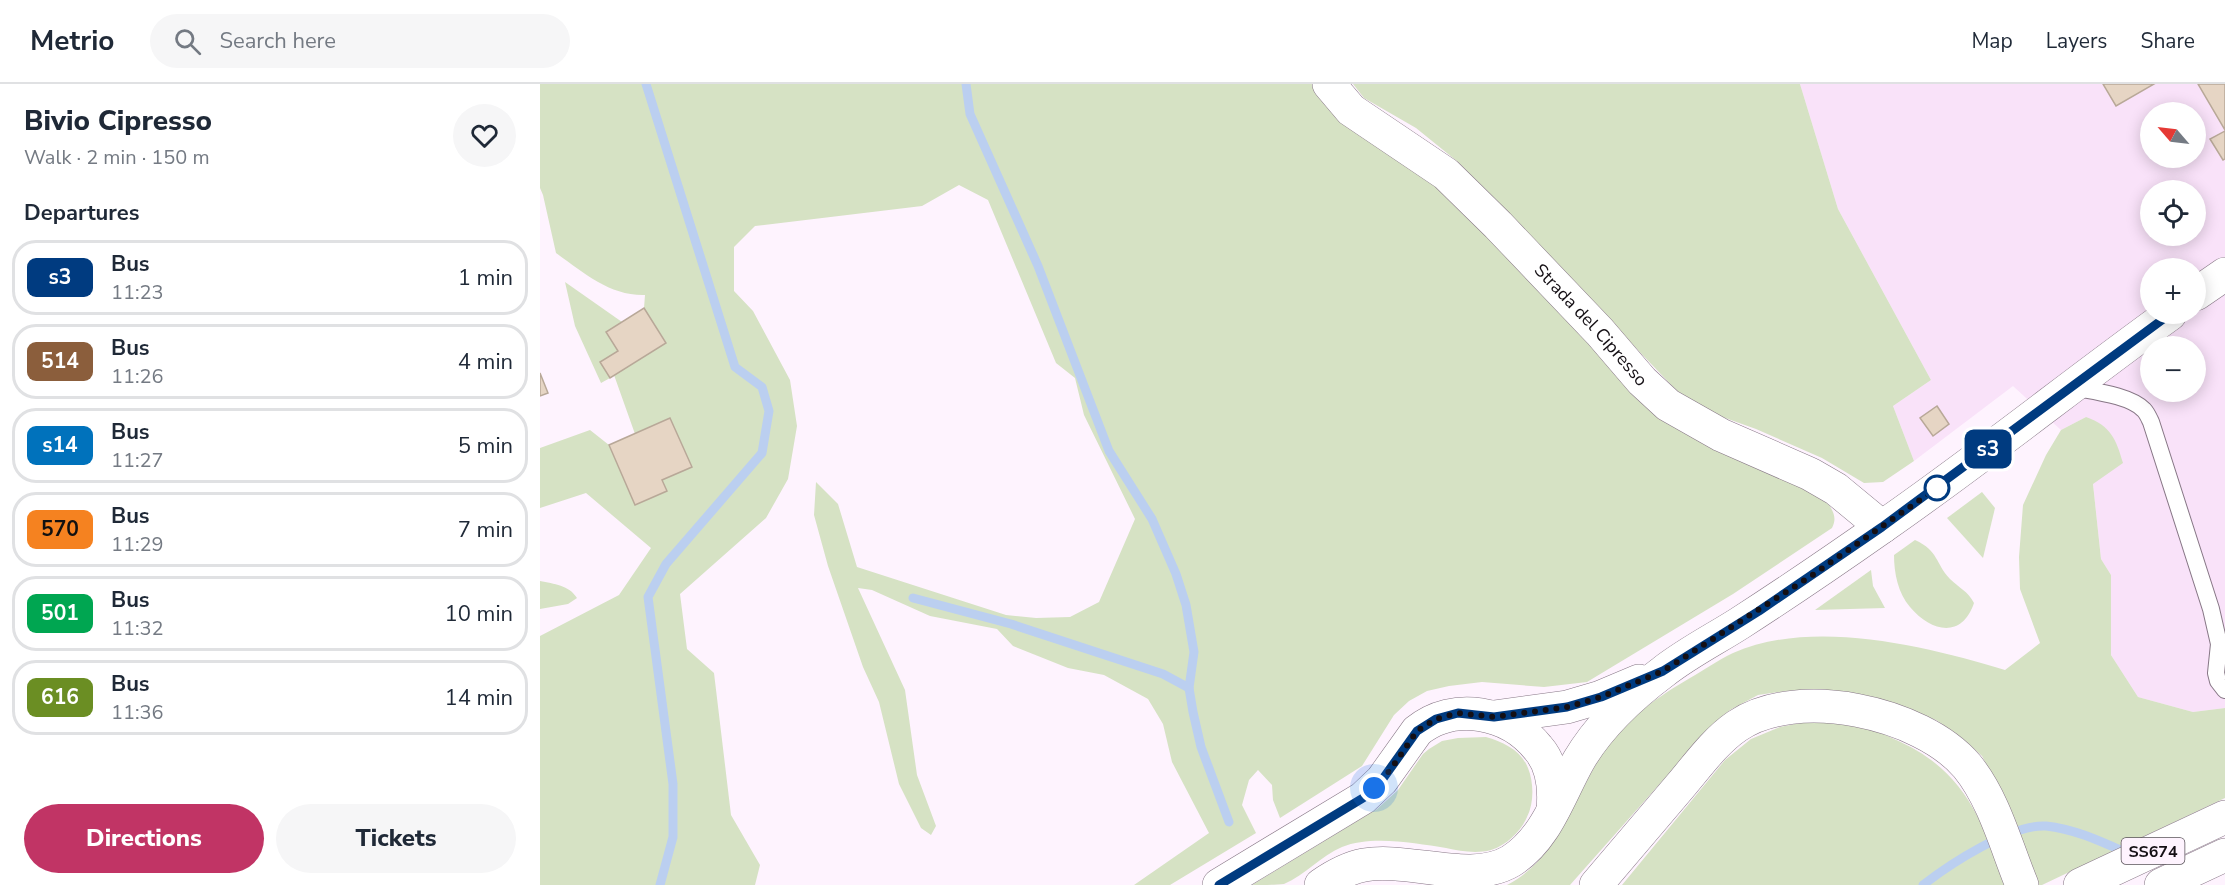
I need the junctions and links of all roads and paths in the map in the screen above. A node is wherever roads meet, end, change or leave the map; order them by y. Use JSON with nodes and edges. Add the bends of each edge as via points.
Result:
{"nodes":[{"id":1,"x":1329,"y":84,"type":"edge"},
{"id":2,"x":2225,"y":274,"type":"edge"},
{"id":3,"x":2206,"y":287,"type":"edge"},
{"id":4,"x":2156,"y":324,"type":"edge"},
{"id":5,"x":2071,"y":387,"type":"junction"},
{"id":6,"x":1882,"y":527,"type":"junction"},
{"id":7,"x":1663,"y":671,"type":"junction"},
{"id":8,"x":2225,"y":690,"type":"edge"},
{"id":9,"x":1494,"y":717,"type":"junction"},
{"id":10,"x":1553,"y":810,"type":"junction"},
{"id":11,"x":2225,"y":817,"type":"edge"},
{"id":12,"x":2225,"y":855,"type":"edge"},
{"id":13,"x":1329,"y":882,"type":"edge"},
{"id":14,"x":1219,"y":885,"type":"edge"},
{"id":15,"x":1596,"y":885,"type":"edge"},
{"id":16,"x":2022,"y":885,"type":"edge"},
{"id":17,"x":2080,"y":885,"type":"edge"},
{"id":18,"x":2161,"y":885,"type":"edge"}],
"edges":[{"from":1,"to":6,"type":"main road","name":"Strada del Cipresso","via":[[1351,110],[1446,174],[1668,405],[1720,435],[1810,474],[1836,489]]},
{"from":2,"to":3,"type":"main road"},
{"from":4,"to":5,"type":"main road"},
{"from":5,"to":6,"type":"main road"},
{"from":5,"to":8,"type":"lane","via":[[2136,404],[2151,422],[2211,609],[2219,644],[2216,673]]},
{"from":6,"to":7,"type":"main road"},
{"from":7,"to":9,"type":"main road","via":[[1588,702]]},
{"from":7,"to":10,"type":"main road","via":[[1617,712],[1592,741]]},
{"from":9,"to":10,"type":"main road","via":[[1524,735],[1543,754],[1554,788]]},
{"from":9,"to":14,"type":"main road","via":[[1458,713],[1424,726],[1363,798]]},
{"from":10,"to":13,"type":"main road","via":[[1530,846],[1508,864],[1459,871],[1374,864],[1348,869]]},
{"from":11,"to":17,"type":"main road","number":"SS674"},
{"from":12,"to":18,"type":"main road","number":"SS674"},
{"from":15,"to":16,"type":"main road","via":[[1723,737],[1747,720],[1773,710],[1809,704],[1882,716],[1941,744],[1966,765],[1985,793]]}]}
